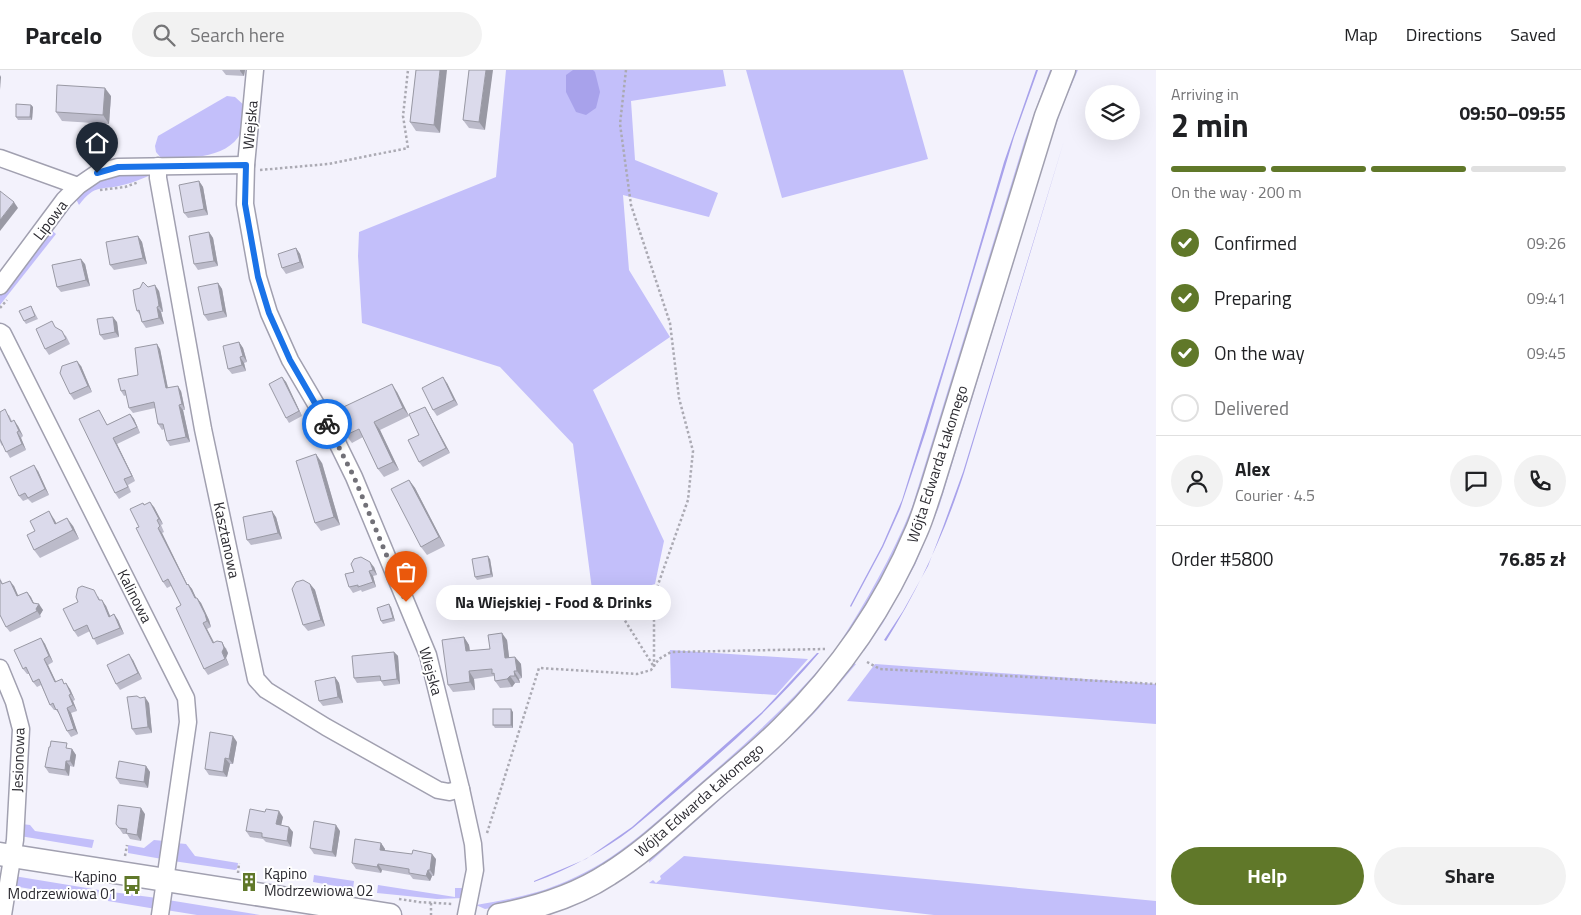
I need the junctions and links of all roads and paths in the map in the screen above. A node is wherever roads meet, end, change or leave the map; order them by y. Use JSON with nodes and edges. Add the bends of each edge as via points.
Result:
{"nodes":[{"id":1,"x":255,"y":70,"type":"edge"},
{"id":2,"x":408,"y":70,"type":"edge"},
{"id":3,"x":626,"y":70,"type":"edge"},
{"id":4,"x":1064,"y":70,"type":"edge"},
{"id":5,"x":0,"y":158,"type":"edge"},
{"id":6,"x":246,"y":165,"type":"junction"},
{"id":7,"x":158,"y":170,"type":"junction"},
{"id":8,"x":78,"y":186,"type":"junction"},
{"id":9,"x":97,"y":191,"type":"dead end"},
{"id":10,"x":5,"y":280,"type":"edge"},
{"id":11,"x":0,"y":308,"type":"edge"},
{"id":12,"x":0,"y":332,"type":"edge"},
{"id":13,"x":654,"y":596,"type":"junction"},
{"id":14,"x":825,"y":648,"type":"dead end"},
{"id":15,"x":867,"y":662,"type":"dead end"},
{"id":16,"x":654,"y":667,"type":"junction"},
{"id":17,"x":0,"y":668,"type":"edge"},
{"id":18,"x":1156,"y":684,"type":"edge"},
{"id":19,"x":7,"y":704,"type":"edge"},
{"id":20,"x":462,"y":789,"type":"junction"},
{"id":21,"x":487,"y":833,"type":"dead end"},
{"id":22,"x":127,"y":845,"type":"dead end"},
{"id":23,"x":6,"y":855,"type":"edge"},
{"id":24,"x":125,"y":857,"type":"dead end"},
{"id":25,"x":239,"y":863,"type":"dead end"},
{"id":26,"x":238,"y":875,"type":"dead end"},
{"id":27,"x":165,"y":880,"type":"junction"},
{"id":28,"x":431,"y":903,"type":"dead end"},
{"id":29,"x":3,"y":915,"type":"edge"},
{"id":30,"x":160,"y":915,"type":"edge"},
{"id":31,"x":390,"y":915,"type":"edge"},
{"id":32,"x":431,"y":915,"type":"edge"},
{"id":33,"x":466,"y":915,"type":"edge"},
{"id":34,"x":499,"y":915,"type":"edge"}],
"edges":[{"from":1,"to":6,"type":"street","name":"Wiejska"},
{"from":2,"to":6,"type":"path","via":[[403,116],[408,148],[328,164],[259,170]]},
{"from":3,"to":13,"type":"path","via":[[620,124],[631,205],[670,324],[678,398],[693,451],[688,500]]},
{"from":4,"to":34,"type":"street","name":"Wójta Edwarda Łakomego","via":[[1046,116],[917,531],[874,615],[821,686],[782,728],[646,848],[608,875],[571,893],[542,905]]},
{"from":5,"to":8,"type":"street"},
{"from":6,"to":7,"type":"street","name":"Lipowa"},
{"from":6,"to":20,"type":"street","name":"Wiejska","via":[[245,204],[258,277],[269,313],[290,360],[354,477],[428,655]]},
{"from":7,"to":8,"type":"street","name":"Lipowa","via":[[113,168],[97,173]]},
{"from":7,"to":9,"type":"path","via":[[125,187]]},
{"from":7,"to":20,"type":"street","name":"Kasztanowa","via":[[203,429],[256,678],[273,695],[438,790]]},
{"from":8,"to":10,"type":"street","name":"Lipowa"},
{"from":10,"to":11,"type":"path"},
{"from":12,"to":27,"type":"street","name":"Kalinowa","via":[[186,698],[188,722]]},
{"from":13,"to":16,"type":"path"},
{"from":13,"to":16,"type":"path","via":[[605,610],[624,619]]},
{"from":14,"to":16,"type":"path","via":[[671,652],[659,659]]},
{"from":15,"to":18,"type":"path","via":[[880,669]]},
{"from":16,"to":21,"type":"path","via":[[644,674],[539,668]]},
{"from":17,"to":19,"type":"street","name":"Jesionowa"},
{"from":19,"to":23,"type":"street","name":"Jesionowa","via":[[21,729]]},
{"from":20,"to":33,"type":"street","name":"Wiejska","via":[[476,870]]},
{"from":22,"to":24,"type":"path"},
{"from":23,"to":27,"type":"street"},
{"from":23,"to":29,"type":"street","name":"Jesionowa"},
{"from":25,"to":26,"type":"path"},
{"from":27,"to":30,"type":"street","name":"Kalinowa"},
{"from":27,"to":31,"type":"street"},
{"from":28,"to":32,"type":"path"}]}
